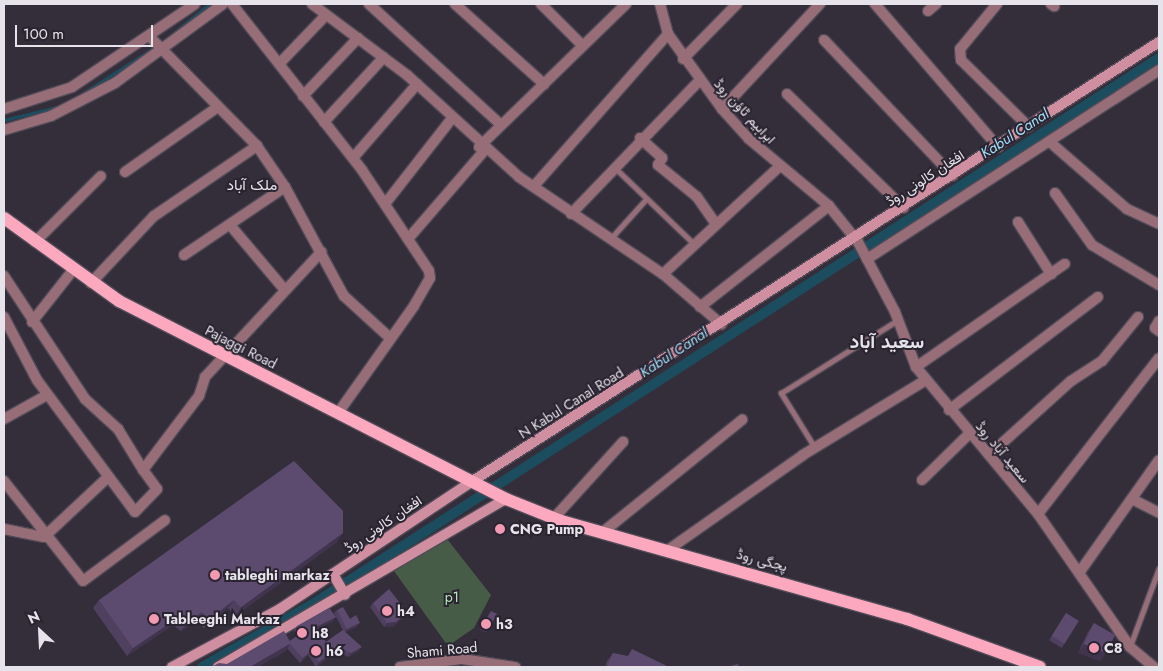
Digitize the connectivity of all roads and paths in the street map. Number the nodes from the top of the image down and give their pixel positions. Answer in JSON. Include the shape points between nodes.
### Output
{"nodes":[{"id":1,"x":195,"y":4,"type":"edge"},
{"id":2,"x":223,"y":4,"type":"edge"},
{"id":3,"x":232,"y":4,"type":"edge"},
{"id":4,"x":312,"y":4,"type":"edge"},
{"id":5,"x":369,"y":4,"type":"edge"},
{"id":6,"x":456,"y":4,"type":"edge"},
{"id":7,"x":541,"y":4,"type":"edge"},
{"id":8,"x":626,"y":4,"type":"edge"},
{"id":9,"x":660,"y":4,"type":"edge"},
{"id":10,"x":737,"y":4,"type":"edge"},
{"id":11,"x":820,"y":4,"type":"edge"},
{"id":12,"x":875,"y":4,"type":"edge"},
{"id":13,"x":997,"y":4,"type":"edge"},
{"id":14,"x":326,"y":15,"type":"junction"},
{"id":15,"x":668,"y":34,"type":"junction"},
{"id":16,"x":358,"y":38,"type":"junction"},
{"id":17,"x":824,"y":40,"type":"dead end"},
{"id":18,"x":1159,"y":42,"type":"edge"},
{"id":19,"x":155,"y":44,"type":"junction"},
{"id":20,"x":583,"y":46,"type":"junction"},
{"id":21,"x":384,"y":57,"type":"junction"},
{"id":22,"x":683,"y":59,"type":"junction"},
{"id":23,"x":279,"y":64,"type":"junction"},
{"id":24,"x":1159,"y":70,"type":"edge"},
{"id":25,"x":699,"y":81,"type":"junction"},
{"id":26,"x":417,"y":84,"type":"junction"},
{"id":27,"x":544,"y":84,"type":"junction"},
{"id":28,"x":787,"y":94,"type":"dead end"},
{"id":29,"x":303,"y":96,"type":"junction"},
{"id":30,"x":218,"y":107,"type":"junction"},
{"id":31,"x":4,"y":109,"type":"edge"},
{"id":32,"x":722,"y":110,"type":"junction"},
{"id":33,"x":453,"y":117,"type":"junction"},
{"id":34,"x":324,"y":122,"type":"junction"},
{"id":35,"x":501,"y":125,"type":"junction"},
{"id":36,"x":1029,"y":127,"type":"junction"},
{"id":37,"x":4,"y":130,"type":"edge"},
{"id":38,"x":640,"y":138,"type":"junction"},
{"id":39,"x":1051,"y":143,"type":"junction"},
{"id":40,"x":482,"y":144,"type":"junction"},
{"id":41,"x":257,"y":146,"type":"junction"},
{"id":42,"x":998,"y":147,"type":"junction"},
{"id":43,"x":353,"y":158,"type":"junction"},
{"id":44,"x":780,"y":166,"type":"junction"},
{"id":45,"x":614,"y":167,"type":"junction"},
{"id":46,"x":125,"y":172,"type":"dead end"},
{"id":47,"x":101,"y":176,"type":"dead end"},
{"id":48,"x":953,"y":176,"type":"junction"},
{"id":49,"x":534,"y":186,"type":"junction"},
{"id":50,"x":285,"y":187,"type":"junction"},
{"id":51,"x":1055,"y":194,"type":"dead end"},
{"id":52,"x":646,"y":199,"type":"junction"},
{"id":53,"x":385,"y":204,"type":"junction"},
{"id":54,"x":829,"y":206,"type":"junction"},
{"id":55,"x":904,"y":208,"type":"junction"},
{"id":56,"x":571,"y":214,"type":"junction"},
{"id":57,"x":4,"y":218,"type":"edge"},
{"id":58,"x":1018,"y":222,"type":"dead end"},
{"id":59,"x":716,"y":224,"type":"junction"},
{"id":60,"x":1159,"y":224,"type":"edge"},
{"id":61,"x":230,"y":225,"type":"junction"},
{"id":62,"x":611,"y":238,"type":"junction"},
{"id":63,"x":408,"y":239,"type":"junction"},
{"id":64,"x":857,"y":240,"type":"junction"},
{"id":65,"x":35,"y":242,"type":"junction"},
{"id":66,"x":694,"y":244,"type":"junction"},
{"id":67,"x":321,"y":252,"type":"junction"},
{"id":68,"x":184,"y":255,"type":"dead end"},
{"id":69,"x":867,"y":259,"type":"junction"},
{"id":70,"x":1065,"y":264,"type":"dead end"},
{"id":71,"x":73,"y":270,"type":"junction"},
{"id":72,"x":663,"y":274,"type":"junction"},
{"id":73,"x":1051,"y":274,"type":"junction"},
{"id":74,"x":4,"y":276,"type":"edge"},
{"id":75,"x":91,"y":283,"type":"junction"},
{"id":76,"x":1159,"y":285,"type":"edge"},
{"id":77,"x":286,"y":290,"type":"junction"},
{"id":78,"x":1098,"y":297,"type":"dead end"},
{"id":79,"x":700,"y":307,"type":"junction"},
{"id":80,"x":4,"y":317,"type":"edge"},
{"id":81,"x":1138,"y":317,"type":"dead end"},
{"id":82,"x":898,"y":320,"type":"junction"},
{"id":83,"x":1159,"y":321,"type":"edge"},
{"id":84,"x":32,"y":322,"type":"junction"},
{"id":85,"x":721,"y":324,"type":"junction"},
{"id":86,"x":1159,"y":331,"type":"edge"},
{"id":87,"x":390,"y":338,"type":"junction"},
{"id":88,"x":224,"y":355,"type":"junction"},
{"id":89,"x":1159,"y":358,"type":"edge"},
{"id":90,"x":916,"y":367,"type":"junction"},
{"id":91,"x":926,"y":380,"type":"junction"},
{"id":92,"x":47,"y":395,"type":"junction"},
{"id":93,"x":949,"y":410,"type":"junction"},
{"id":94,"x":338,"y":413,"type":"junction"},
{"id":95,"x":4,"y":419,"type":"edge"},
{"id":96,"x":742,"y":420,"type":"dead end"},
{"id":97,"x":970,"y":433,"type":"junction"},
{"id":98,"x":623,"y":442,"type":"dead end"},
{"id":99,"x":815,"y":448,"type":"junction"},
{"id":100,"x":989,"y":455,"type":"junction"},
{"id":101,"x":1159,"y":460,"type":"edge"},
{"id":102,"x":143,"y":470,"type":"junction"},
{"id":103,"x":107,"y":478,"type":"junction"},
{"id":104,"x":922,"y":480,"type":"dead end"},
{"id":105,"x":4,"y":481,"type":"edge"},
{"id":106,"x":474,"y":481,"type":"junction"},
{"id":107,"x":501,"y":496,"type":"junction"},
{"id":108,"x":1132,"y":499,"type":"junction"},
{"id":109,"x":1159,"y":513,"type":"edge"},
{"id":110,"x":1038,"y":514,"type":"junction"},
{"id":111,"x":554,"y":518,"type":"junction"},
{"id":112,"x":165,"y":520,"type":"dead end"},
{"id":113,"x":4,"y":529,"type":"edge"},
{"id":114,"x":603,"y":532,"type":"junction"},
{"id":115,"x":44,"y":537,"type":"junction"},
{"id":116,"x":668,"y":550,"type":"junction"},
{"id":117,"x":1159,"y":568,"type":"edge"},
{"id":118,"x":1079,"y":574,"type":"junction"},
{"id":119,"x":334,"y":576,"type":"junction"},
{"id":120,"x":343,"y":592,"type":"junction"},
{"id":121,"x":1130,"y":647,"type":"junction"},
{"id":122,"x":172,"y":667,"type":"edge"},
{"id":123,"x":218,"y":667,"type":"edge"},
{"id":124,"x":400,"y":667,"type":"edge"},
{"id":125,"x":515,"y":667,"type":"edge"},
{"id":126,"x":1040,"y":667,"type":"edge"},
{"id":127,"x":1154,"y":667,"type":"edge"}],
"edges":[{"from":1,"to":19,"type":"street"},
{"from":2,"to":19,"type":"street"},
{"from":3,"to":23,"type":"street"},
{"from":4,"to":14,"type":"street"},
{"from":5,"to":35,"type":"street"},
{"from":6,"to":27,"type":"street"},
{"from":7,"to":20,"type":"street"},
{"from":8,"to":20,"type":"street"},
{"from":9,"to":15,"type":"street","name":"ابراہیم ٹاؤن روڈ"},
{"from":10,"to":22,"type":"street"},
{"from":11,"to":32,"type":"street"},
{"from":12,"to":42,"type":"street"},
{"from":13,"to":36,"type":"street","via":[[960,49],[961,60]]},
{"from":14,"to":16,"type":"street"},
{"from":14,"to":23,"type":"street"},
{"from":15,"to":22,"type":"street","name":"ابراہیم ٹاؤن روڈ"},
{"from":15,"to":49,"type":"street"},
{"from":16,"to":21,"type":"street"},
{"from":16,"to":29,"type":"street"},
{"from":17,"to":48,"type":"street"},
{"from":18,"to":36,"type":"main road","name":"افغان کالونی روڈ"},
{"from":19,"to":30,"type":"street"},
{"from":19,"to":31,"type":"street","via":[[72,87]]},
{"from":19,"to":37,"type":"street","via":[[68,109]]},
{"from":20,"to":27,"type":"street"},
{"from":21,"to":26,"type":"street"},
{"from":21,"to":34,"type":"street"},
{"from":22,"to":25,"type":"street","name":"ابراہیم ٹاؤن روڈ"},
{"from":23,"to":29,"type":"street"},
{"from":24,"to":39,"type":"street"},
{"from":25,"to":32,"type":"street","name":"ابراہیم ٹاؤن روڈ"},
{"from":25,"to":38,"type":"street"},
{"from":26,"to":33,"type":"street"},
{"from":26,"to":43,"type":"street"},
{"from":27,"to":35,"type":"street"},
{"from":28,"to":55,"type":"street"},
{"from":29,"to":34,"type":"street"},
{"from":30,"to":41,"type":"street"},
{"from":30,"to":46,"type":"street"},
{"from":32,"to":44,"type":"street","name":"ابراہیم ٹاؤن روڈ"},
{"from":33,"to":40,"type":"street"},
{"from":33,"to":53,"type":"street"},
{"from":34,"to":43,"type":"street"},
{"from":35,"to":40,"type":"street"},
{"from":36,"to":42,"type":"main road","name":"افغان کالونی روڈ"},
{"from":38,"to":45,"type":"street"},
{"from":38,"to":59,"type":"street","via":[[662,158],[658,165],[697,197]]},
{"from":39,"to":60,"type":"street","via":[[1127,209]]},
{"from":39,"to":69,"type":"street"},
{"from":40,"to":49,"type":"street"},
{"from":40,"to":63,"type":"street","via":[[479,147],[484,151]]},
{"from":41,"to":50,"type":"street"},
{"from":41,"to":75,"type":"street","via":[[154,216]]},
{"from":42,"to":48,"type":"main road","name":"افغان کالونی روڈ"},
{"from":43,"to":53,"type":"street"},
{"from":44,"to":54,"type":"street","name":"ابراہیم ٹاؤن روڈ"},
{"from":44,"to":59,"type":"street"},
{"from":45,"to":52,"type":"lane"},
{"from":45,"to":56,"type":"street"},
{"from":47,"to":65,"type":"street"},
{"from":48,"to":55,"type":"main road","name":"افغان کالونی روڈ"},
{"from":49,"to":56,"type":"street"},
{"from":50,"to":61,"type":"street"},
{"from":50,"to":67,"type":"street"},
{"from":51,"to":76,"type":"street","via":[[1092,245]]},
{"from":52,"to":62,"type":"lane"},
{"from":52,"to":66,"type":"lane"},
{"from":53,"to":63,"type":"street"},
{"from":54,"to":64,"type":"street","name":"ابراہیم ٹاؤن روڈ"},
{"from":54,"to":79,"type":"street"},
{"from":55,"to":64,"type":"main road","name":"افغان کالونی روڈ"},
{"from":56,"to":62,"type":"street"},
{"from":57,"to":65,"type":"main road","name":"Pajaggi Road"},
{"from":58,"to":73,"type":"street"},
{"from":59,"to":66,"type":"street"},
{"from":61,"to":68,"type":"street"},
{"from":61,"to":77,"type":"street"},
{"from":62,"to":72,"type":"street"},
{"from":63,"to":87,"type":"street","via":[[430,278]]},
{"from":64,"to":69,"type":"street","name":"سعید آباد روڈ"},
{"from":64,"to":85,"type":"main road","name":"N Kabul Canal Road"},
{"from":65,"to":71,"type":"main road","name":"Pajaggi Road"},
{"from":66,"to":72,"type":"street"},
{"from":67,"to":77,"type":"street"},
{"from":67,"to":87,"type":"street","via":[[357,312]]},
{"from":69,"to":82,"type":"street","name":"سعید آباد روڈ"},
{"from":70,"to":73,"type":"street"},
{"from":71,"to":75,"type":"main road","name":"Pajaggi Road"},
{"from":71,"to":84,"type":"street"},
{"from":72,"to":79,"type":"street"},
{"from":73,"to":90,"type":"street"},
{"from":74,"to":84,"type":"street"},
{"from":75,"to":88,"type":"main road","name":"Pajaggi Road"},
{"from":77,"to":88,"type":"street"},
{"from":78,"to":93,"type":"street"},
{"from":79,"to":85,"type":"street"},
{"from":80,"to":92,"type":"street"},
{"from":81,"to":100,"type":"street","via":[[1102,361],[1071,381]]},
{"from":82,"to":90,"type":"street","name":"سعید آباد روڈ"},
{"from":82,"to":99,"type":"lane","via":[[781,393]]},
{"from":83,"to":86,"type":"street","via":[[1155,328]]},
{"from":84,"to":102,"type":"street","via":[[84,399],[118,429]]},
{"from":85,"to":106,"type":"main road","name":"N Kabul Canal Road"},
{"from":87,"to":94,"type":"street"},
{"from":88,"to":94,"type":"main road","name":"Pajaggi Road"},
{"from":88,"to":102,"type":"street","via":[[204,377],[200,396]]},
{"from":89,"to":110,"type":"street"},
{"from":90,"to":91,"type":"street","name":"سعید آباد روڈ"},
{"from":91,"to":93,"type":"street","name":"سعید آباد روڈ"},
{"from":91,"to":99,"type":"street"},
{"from":92,"to":95,"type":"street"},
{"from":92,"to":103,"type":"street"},
{"from":93,"to":97,"type":"street","name":"سعید آباد روڈ"},
{"from":94,"to":106,"type":"main road","name":"Pajaggi Road"},
{"from":96,"to":114,"type":"street"},
{"from":97,"to":100,"type":"street","name":"سعید آباد روڈ"},
{"from":97,"to":104,"type":"street"},
{"from":98,"to":111,"type":"street"},
{"from":99,"to":116,"type":"street"},
{"from":100,"to":110,"type":"street","name":"سعید آباد روڈ"},
{"from":101,"to":108,"type":"street"},
{"from":102,"to":103,"type":"street","via":[[157,489],[135,512]]},
{"from":103,"to":115,"type":"street"},
{"from":105,"to":115,"type":"street"},
{"from":106,"to":107,"type":"main road","name":"پجگی روڈ"},
{"from":106,"to":119,"type":"main road","name":"افغان کالونی روڈ"},
{"from":107,"to":111,"type":"main road","name":"پجگی روڈ"},
{"from":107,"to":120,"type":"main road"},
{"from":108,"to":109,"type":"street"},
{"from":108,"to":118,"type":"street"},
{"from":110,"to":118,"type":"street","name":"سعید آباد روڈ"},
{"from":111,"to":114,"type":"main road","name":"پجگی روڈ"},
{"from":112,"to":115,"type":"street","via":[[83,581]]},
{"from":113,"to":115,"type":"street"},
{"from":114,"to":116,"type":"main road","name":"پجگی روڈ"},
{"from":116,"to":126,"type":"main road","name":"پجگی روڈ","via":[[831,595]]},
{"from":117,"to":121,"type":"lane"},
{"from":118,"to":121,"type":"street","name":"سعید آباد روڈ"},
{"from":119,"to":120,"type":"main road"},
{"from":119,"to":122,"type":"main road","name":"افغان کالونی روڈ"},
{"from":120,"to":123,"type":"main road"},
{"from":121,"to":127,"type":"street","name":"سعید آباد روڈ"},
{"from":124,"to":125,"type":"street","name":"Shami Road","via":[[462,659]]}]}
